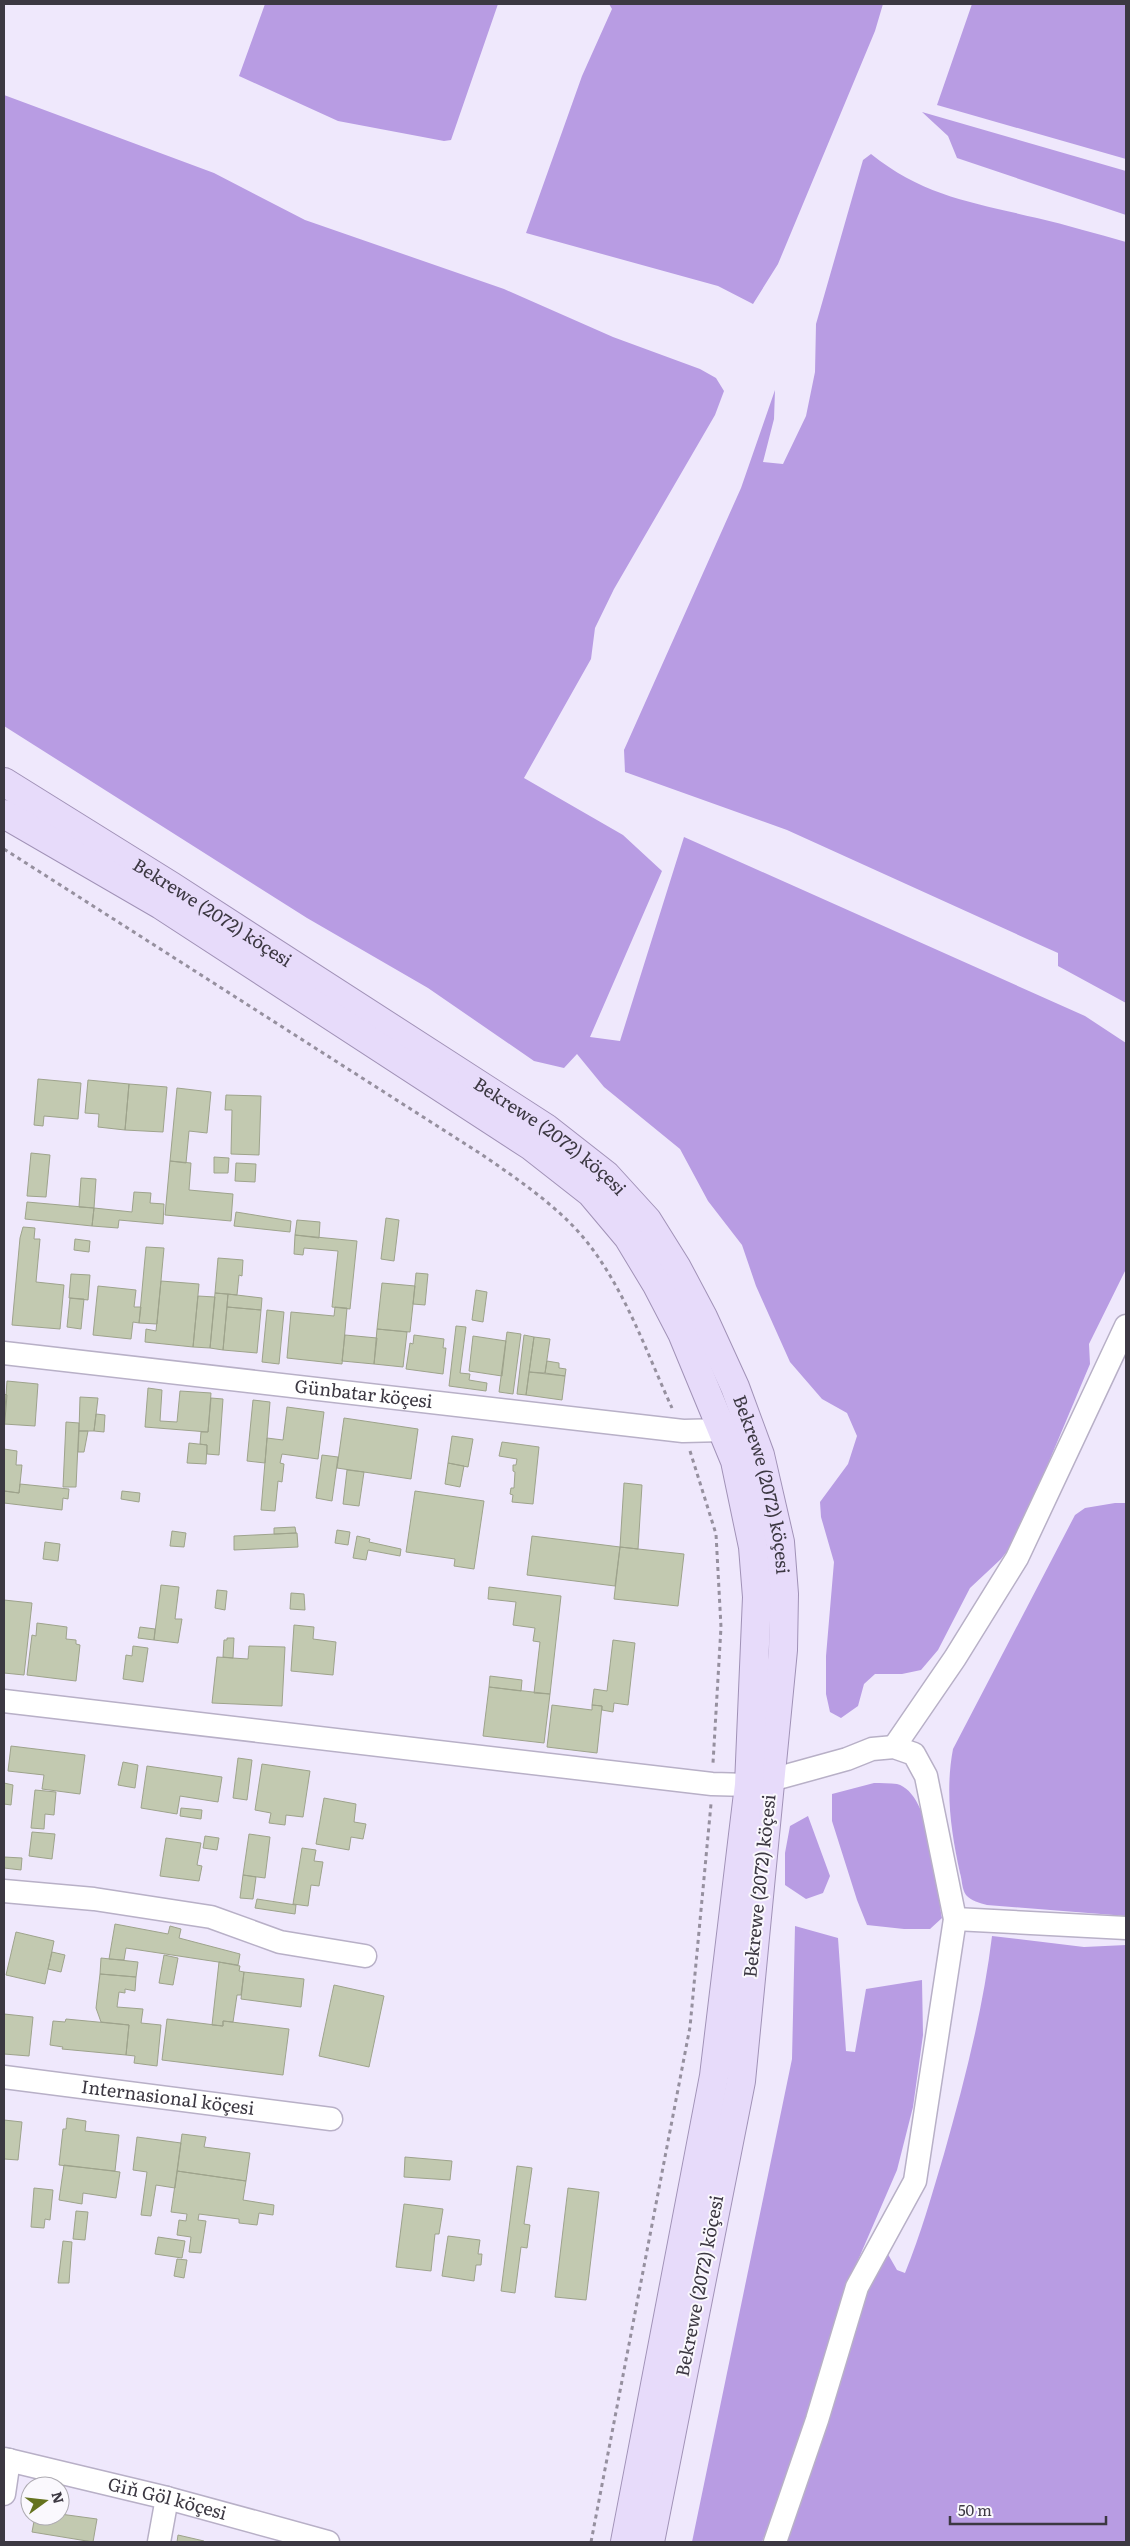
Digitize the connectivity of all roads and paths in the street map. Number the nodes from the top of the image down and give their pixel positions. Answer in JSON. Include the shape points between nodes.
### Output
{"nodes":[{"id":1,"x":4,"y":782,"type":"edge"},
{"id":2,"x":4,"y":814,"type":"edge"},
{"id":3,"x":4,"y":849,"type":"edge"},
{"id":4,"x":1126,"y":1326,"type":"edge"},
{"id":5,"x":4,"y":1353,"type":"edge"},
{"id":6,"x":724,"y":1430,"type":"junction"},
{"id":7,"x":683,"y":1431,"type":"junction"},
{"id":8,"x":4,"y":1701,"type":"edge"},
{"id":9,"x":894,"y":1747,"type":"junction"},
{"id":10,"x":760,"y":1782,"type":"junction"},
{"id":11,"x":712,"y":1784,"type":"junction"},
{"id":12,"x":4,"y":1892,"type":"edge"},
{"id":13,"x":955,"y":1919,"type":"junction"},
{"id":14,"x":1126,"y":1928,"type":"edge"},
{"id":15,"x":365,"y":1956,"type":"dead end"},
{"id":16,"x":4,"y":2077,"type":"edge"},
{"id":17,"x":331,"y":2119,"type":"dead end"},
{"id":18,"x":6,"y":2459,"type":"edge"},
{"id":19,"x":4,"y":2494,"type":"edge"},
{"id":20,"x":167,"y":2498,"type":"junction"},
{"id":21,"x":302,"y":2539,"type":"edge"},
{"id":22,"x":159,"y":2542,"type":"edge"},
{"id":23,"x":328,"y":2542,"type":"edge"},
{"id":24,"x":591,"y":2542,"type":"edge"},
{"id":25,"x":625,"y":2542,"type":"edge"},
{"id":26,"x":650,"y":2542,"type":"edge"},
{"id":27,"x":775,"y":2542,"type":"edge"}],
"edges":[{"from":1,"to":10,"type":"main road","name":"Bekrewe (2072) köçesi","via":[[546,1128],[606,1175],[647,1220],[677,1268],[735,1388],[760,1455],[780,1542],[784,1650]]},
{"from":2,"to":6,"type":"main road","name":"Bekrewe (2072) köçesi","via":[[161,905],[531,1146],[591,1194],[628,1237],[657,1285],[682,1333]]},
{"from":3,"to":7,"type":"path","via":[[481,1154],[530,1189],[574,1228],[615,1282]]},
{"from":4,"to":9,"type":"street","via":[[1017,1558],[955,1658]]},
{"from":5,"to":7,"type":"street","name":"Günbatar köçesi"},
{"from":6,"to":7,"type":"street","name":"Günbatar köçesi"},
{"from":6,"to":10,"type":"main road","name":"Bekrewe (2072) köçesi","via":[[735,1461],[753,1547],[757,1597]]},
{"from":7,"to":11,"type":"path","via":[[716,1534],[721,1627]]},
{"from":8,"to":11,"type":"street"},
{"from":9,"to":10,"type":"street","via":[[872,1749],[847,1759]]},
{"from":9,"to":13,"type":"street","via":[[914,1754],[926,1776]]},
{"from":10,"to":11,"type":"street"},
{"from":10,"to":25,"type":"main road","name":"Bekrewe (2072) köçesi","via":[[714,2076]]},
{"from":10,"to":26,"type":"main road","name":"Bekrewe (2072) köçesi","via":[[741,2081]]},
{"from":11,"to":24,"type":"path","via":[[690,2027]]},
{"from":12,"to":15,"type":"street","via":[[94,1899],[211,1917],[280,1942]]},
{"from":13,"to":14,"type":"street"},
{"from":13,"to":27,"type":"street","via":[[915,2181],[857,2287],[817,2420]]},
{"from":16,"to":17,"type":"street","name":"Internasional köçesi"},
{"from":18,"to":19,"type":"street"},
{"from":18,"to":20,"type":"street","name":"Giň Göl köçesi"},
{"from":20,"to":21,"type":"street","name":"Giň Göl köçesi"},
{"from":20,"to":22,"type":"street"},
{"from":21,"to":23,"type":"street","name":"Giň Göl köçesi"}]}
